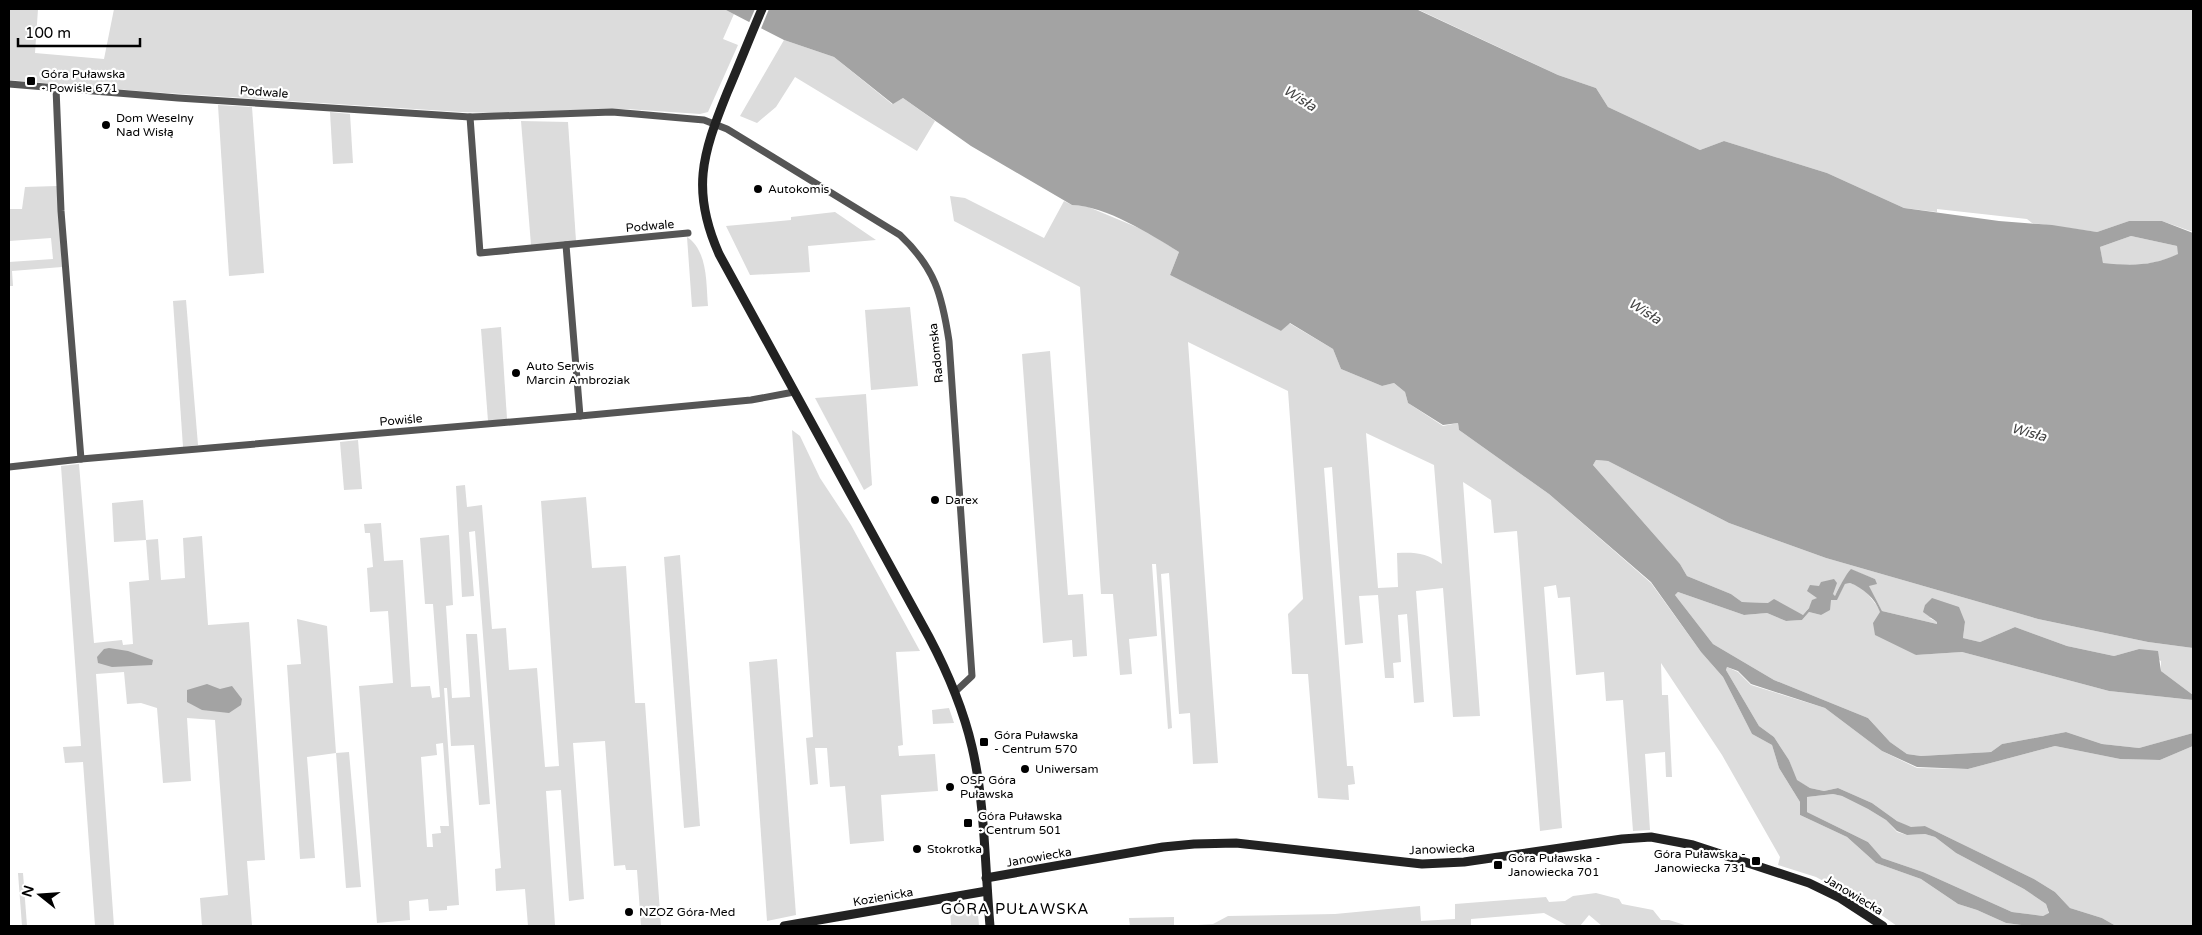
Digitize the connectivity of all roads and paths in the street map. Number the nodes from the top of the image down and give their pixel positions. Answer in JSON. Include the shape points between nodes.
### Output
{"nodes":[{"id":1,"x":762,"y":9,"type":"edge"},
{"id":2,"x":9,"y":84,"type":"edge"},
{"id":3,"x":56,"y":88,"type":"junction"},
{"id":4,"x":470,"y":117,"type":"junction"},
{"id":5,"x":715,"y":124,"type":"junction"},
{"id":6,"x":688,"y":233,"type":"dead end"},
{"id":7,"x":566,"y":245,"type":"junction"},
{"id":8,"x":794,"y":392,"type":"junction"},
{"id":9,"x":580,"y":416,"type":"junction"},
{"id":10,"x":81,"y":459,"type":"junction"},
{"id":11,"x":9,"y":467,"type":"edge"},
{"id":12,"x":956,"y":691,"type":"junction"},
{"id":13,"x":986,"y":878,"type":"junction"},
{"id":14,"x":987,"y":892,"type":"junction"},
{"id":15,"x":784,"y":926,"type":"edge"},
{"id":16,"x":990,"y":926,"type":"edge"},
{"id":17,"x":1883,"y":926,"type":"edge"}],
"edges":[{"from":1,"to":5,"type":"main road"},
{"from":2,"to":3,"type":"street","name":"Podwale"},
{"from":3,"to":4,"type":"street","name":"Podwale"},
{"from":3,"to":10,"type":"street","via":[[61,221]]},
{"from":4,"to":5,"type":"street","name":"Podwale","via":[[612,112],[704,120]]},
{"from":4,"to":7,"type":"street","name":"Podwale","via":[[480,253]]},
{"from":5,"to":8,"type":"main road","via":[[703,170],[706,222],[718,254]]},
{"from":5,"to":12,"type":"street","name":"Radomska","via":[[900,235],[918,252],[935,281],[944,308],[949,341],[972,676]]},
{"from":6,"to":7,"type":"street","name":"Podwale"},
{"from":7,"to":9,"type":"street"},
{"from":8,"to":9,"type":"street","name":"Powiśle","via":[[751,400]]},
{"from":8,"to":12,"type":"main road"},
{"from":9,"to":10,"type":"street","name":"Powiśle"},
{"from":10,"to":11,"type":"street","name":"Powiśle"},
{"from":12,"to":13,"type":"main road","via":[[973,749]]},
{"from":13,"to":14,"type":"main road"},
{"from":13,"to":17,"type":"main road","name":"Janowiecka","via":[[1163,847],[1202,844],[1252,845],[1422,864],[1464,862],[1650,837],[1693,845],[1809,884],[1845,901]]},
{"from":14,"to":15,"type":"main road","name":"Kozienicka"},
{"from":14,"to":16,"type":"main road"}]}
